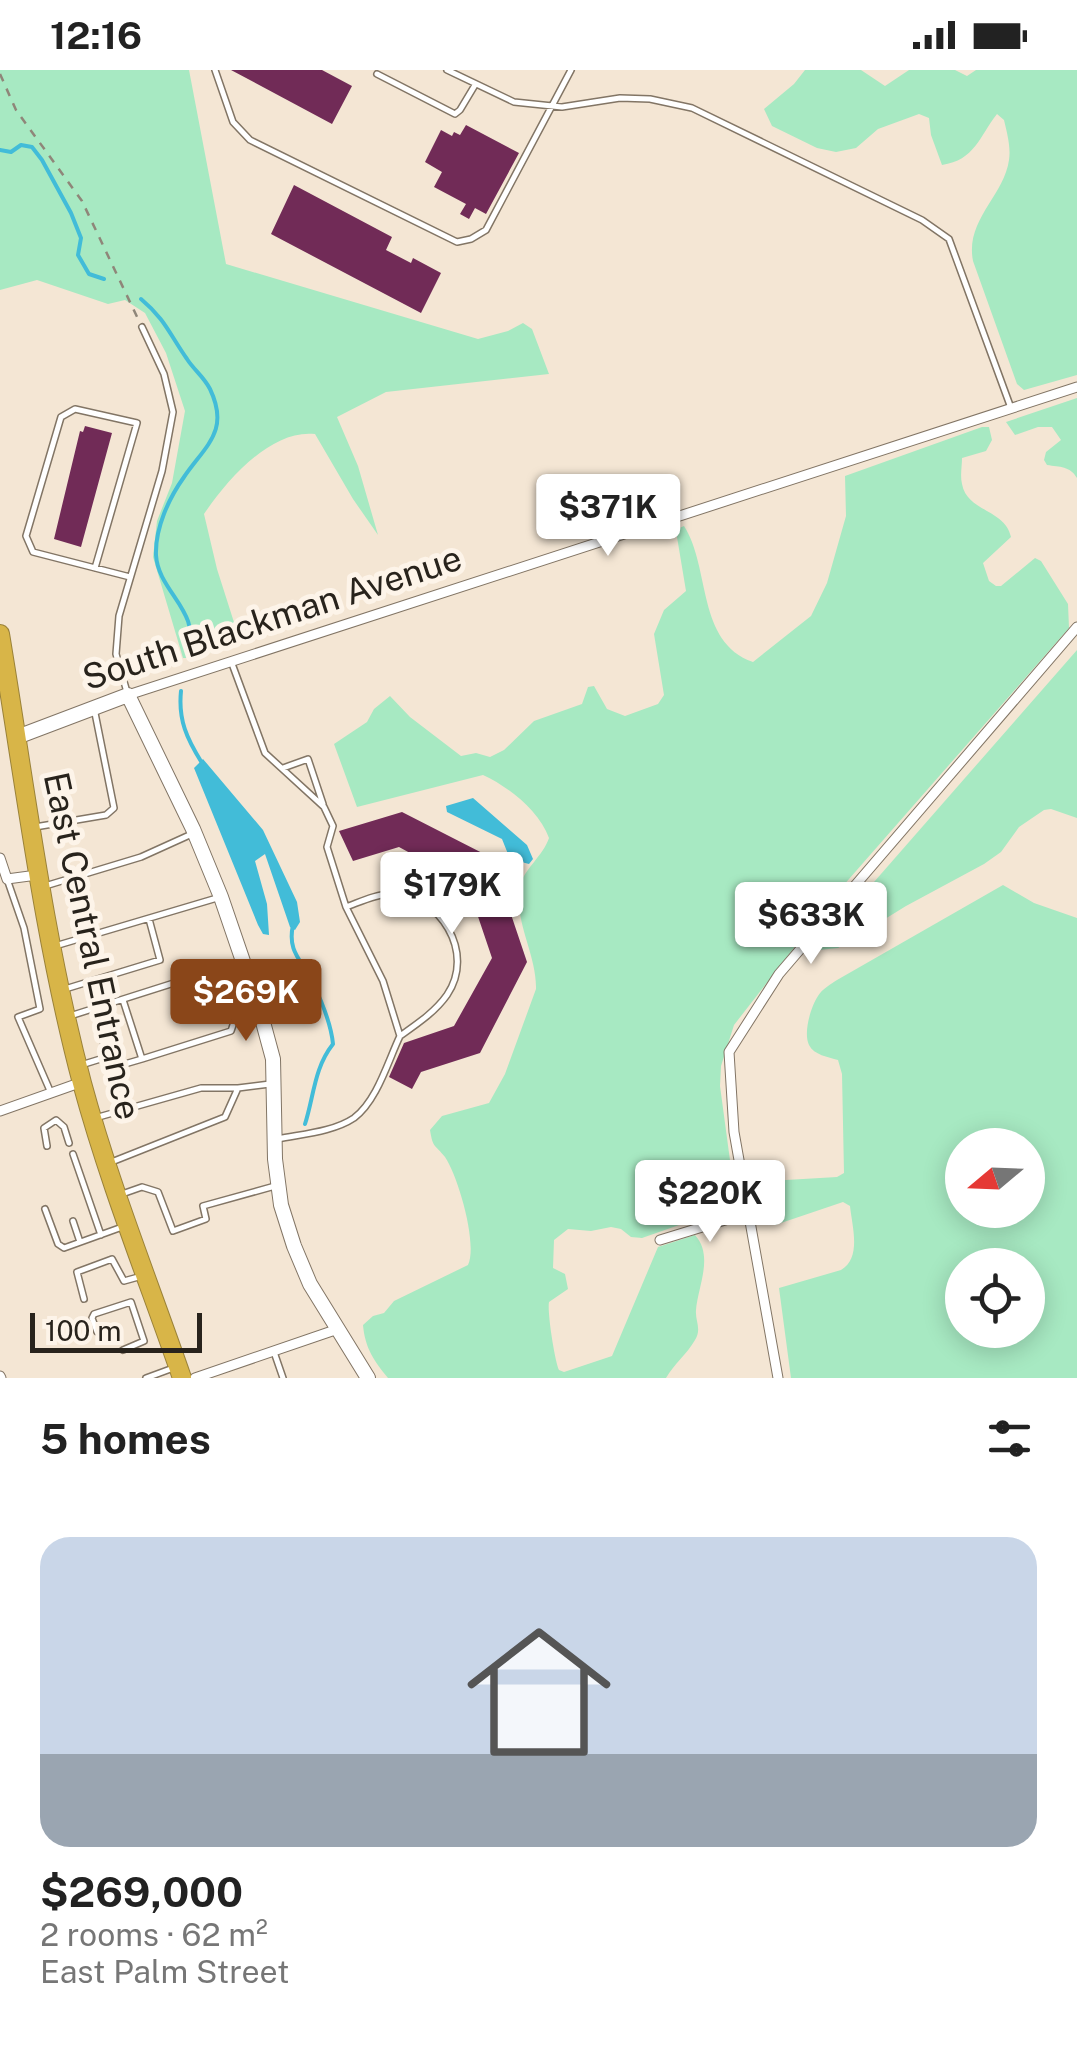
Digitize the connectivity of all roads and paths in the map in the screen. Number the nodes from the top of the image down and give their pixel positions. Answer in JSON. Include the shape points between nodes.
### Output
{"nodes":[{"id":1,"x":215,"y":70,"type":"edge"},
{"id":2,"x":447,"y":70,"type":"edge"},
{"id":3,"x":571,"y":70,"type":"edge"},
{"id":4,"x":375,"y":71,"type":"edge"},
{"id":5,"x":0,"y":74,"type":"edge"},
{"id":6,"x":475,"y":85,"type":"junction"},
{"id":7,"x":551,"y":107,"type":"junction"},
{"id":8,"x":142,"y":326,"type":"joint"},
{"id":9,"x":1077,"y":387,"type":"edge"},
{"id":10,"x":1010,"y":408,"type":"junction"},
{"id":11,"x":95,"y":568,"type":"junction"},
{"id":12,"x":130,"y":577,"type":"junction"},
{"id":13,"x":1077,"y":627,"type":"edge"},
{"id":14,"x":0,"y":634,"type":"edge"},
{"id":15,"x":232,"y":662,"type":"junction"},
{"id":16,"x":128,"y":695,"type":"junction"},
{"id":17,"x":94,"y":708,"type":"junction"},
{"id":18,"x":12,"y":738,"type":"junction"},
{"id":19,"x":283,"y":768,"type":"junction"},
{"id":20,"x":324,"y":807,"type":"junction"},
{"id":21,"x":32,"y":827,"type":"junction"},
{"id":22,"x":195,"y":832,"type":"junction"},
{"id":23,"x":0,"y":858,"type":"edge"},
{"id":24,"x":7,"y":879,"type":"junction"},
{"id":25,"x":41,"y":880,"type":"junction"},
{"id":26,"x":221,"y":897,"type":"junction"},
{"id":27,"x":346,"y":908,"type":"junction"},
{"id":28,"x":148,"y":919,"type":"junction"},
{"id":29,"x":52,"y":947,"type":"junction"},
{"id":30,"x":243,"y":961,"type":"junction"},
{"id":31,"x":218,"y":968,"type":"junction"},
{"id":32,"x":60,"y":990,"type":"junction"},
{"id":33,"x":123,"y":1000,"type":"junction"},
{"id":34,"x":95,"y":1009,"type":"junction"},
{"id":35,"x":67,"y":1017,"type":"junction"},
{"id":36,"x":400,"y":1036,"type":"junction"},
{"id":37,"x":107,"y":1056,"type":"junction"},
{"id":38,"x":142,"y":1059,"type":"junction"},
{"id":39,"x":80,"y":1074,"type":"junction"},
{"id":40,"x":274,"y":1084,"type":"junction"},
{"id":41,"x":238,"y":1088,"type":"junction"},
{"id":42,"x":52,"y":1092,"type":"junction"},
{"id":43,"x":0,"y":1111,"type":"edge"},
{"id":44,"x":92,"y":1119,"type":"junction"},
{"id":45,"x":275,"y":1140,"type":"junction"},
{"id":46,"x":69,"y":1143,"type":"dead end"},
{"id":47,"x":48,"y":1146,"type":"dead end"},
{"id":48,"x":73,"y":1154,"type":"dead end"},
{"id":49,"x":106,"y":1164,"type":"junction"},
{"id":50,"x":278,"y":1185,"type":"junction"},
{"id":51,"x":118,"y":1196,"type":"junction"},
{"id":52,"x":46,"y":1209,"type":"dead end"},
{"id":53,"x":748,"y":1213,"type":"junction"},
{"id":54,"x":73,"y":1221,"type":"dead end"},
{"id":55,"x":128,"y":1225,"type":"junction"},
{"id":56,"x":101,"y":1235,"type":"junction"},
{"id":57,"x":660,"y":1240,"type":"dead end"},
{"id":58,"x":80,"y":1242,"type":"junction"},
{"id":59,"x":145,"y":1275,"type":"junction"},
{"id":60,"x":84,"y":1299,"type":"dead end"},
{"id":61,"x":158,"y":1312,"type":"junction"},
{"id":62,"x":137,"y":1320,"type":"junction"},
{"id":63,"x":338,"y":1329,"type":"junction"},
{"id":64,"x":97,"y":1332,"type":"dead end"},
{"id":65,"x":123,"y":1350,"type":"dead end"},
{"id":66,"x":274,"y":1351,"type":"junction"},
{"id":67,"x":180,"y":1372,"type":"edge"},
{"id":68,"x":148,"y":1378,"type":"edge"},
{"id":69,"x":195,"y":1378,"type":"edge"},
{"id":70,"x":283,"y":1378,"type":"edge"},
{"id":71,"x":368,"y":1378,"type":"edge"},
{"id":72,"x":778,"y":1378,"type":"edge"}],
"edges":[{"from":1,"to":7,"type":"lane","via":[[232,122],[250,140],[457,242],[486,230]]},
{"from":2,"to":6,"type":"lane"},
{"from":3,"to":7,"type":"lane"},
{"from":4,"to":6,"type":"lane","via":[[454,114]]},
{"from":5,"to":8,"type":"path","via":[[16,110],[82,201]]},
{"from":6,"to":7,"type":"lane","via":[[514,102]]},
{"from":7,"to":10,"type":"lane","via":[[620,98],[692,108],[922,220],[953,249]]},
{"from":8,"to":12,"type":"lane","via":[[173,412]]},
{"from":9,"to":10,"type":"street","name":"South Blackman Avenue"},
{"from":10,"to":15,"type":"street","name":"South Blackman Avenue"},
{"from":11,"to":11,"type":"lane","via":[[33,552],[26,536],[61,417],[76,409],[137,423]]},
{"from":11,"to":12,"type":"lane"},
{"from":12,"to":16,"type":"lane","via":[[116,654]]},
{"from":13,"to":53,"type":"street","via":[[780,974],[729,1052]]},
{"from":14,"to":18,"type":"highway","name":"East Central Entrance"},
{"from":15,"to":16,"type":"street","name":"South Blackman Avenue"},
{"from":15,"to":19,"type":"lane","via":[[265,753]]},
{"from":16,"to":17,"type":"street","name":"South Blackman Avenue"},
{"from":16,"to":22,"type":"street"},
{"from":17,"to":18,"type":"street","name":"South Blackman Avenue"},
{"from":17,"to":21,"type":"lane","via":[[114,808],[106,815]]},
{"from":18,"to":21,"type":"highway","name":"East Central Entrance"},
{"from":19,"to":20,"type":"lane"},
{"from":19,"to":20,"type":"lane","via":[[308,759]]},
{"from":20,"to":27,"type":"lane","via":[[333,826],[327,847]]},
{"from":21,"to":25,"type":"highway","name":"East Central Entrance"},
{"from":22,"to":25,"type":"lane","via":[[142,857]]},
{"from":22,"to":26,"type":"street"},
{"from":23,"to":24,"type":"street"},
{"from":24,"to":25,"type":"street"},
{"from":24,"to":42,"type":"lane","via":[[40,1009],[18,1017]]},
{"from":25,"to":29,"type":"highway","name":"East Central Entrance"},
{"from":26,"to":28,"type":"lane"},
{"from":26,"to":30,"type":"street"},
{"from":27,"to":36,"type":"lane","via":[[383,982]]},
{"from":27,"to":36,"type":"lane","via":[[389,894],[411,897],[437,912],[454,936],[459,964],[450,992]]},
{"from":28,"to":29,"type":"lane"},
{"from":28,"to":32,"type":"lane","via":[[160,960]]},
{"from":29,"to":32,"type":"highway","name":"East Central Entrance"},
{"from":30,"to":31,"type":"lane"},
{"from":30,"to":40,"type":"street"},
{"from":31,"to":33,"type":"lane"},
{"from":31,"to":38,"type":"lane","via":[[231,1031]]},
{"from":32,"to":35,"type":"highway","name":"East Central Entrance"},
{"from":33,"to":34,"type":"lane"},
{"from":33,"to":38,"type":"lane"},
{"from":34,"to":35,"type":"lane"},
{"from":34,"to":37,"type":"lane"},
{"from":35,"to":39,"type":"highway","name":"East Central Entrance"},
{"from":36,"to":45,"type":"lane","via":[[370,1100],[354,1118]]},
{"from":37,"to":38,"type":"lane","via":[[111,1068]]},
{"from":37,"to":39,"type":"lane"},
{"from":39,"to":42,"type":"street"},
{"from":39,"to":44,"type":"highway","name":"East Central Entrance"},
{"from":40,"to":41,"type":"lane"},
{"from":40,"to":45,"type":"street"},
{"from":41,"to":44,"type":"lane","via":[[201,1088]]},
{"from":41,"to":49,"type":"lane","via":[[225,1117]]},
{"from":42,"to":43,"type":"street"},
{"from":44,"to":49,"type":"highway","name":"East Central Entrance"},
{"from":45,"to":50,"type":"street"},
{"from":46,"to":47,"type":"lane","via":[[56,1120],[44,1128]]},
{"from":48,"to":56,"type":"lane"},
{"from":49,"to":51,"type":"highway","name":"East Central Entrance"},
{"from":50,"to":51,"type":"lane","via":[[203,1206],[206,1219],[173,1231],[158,1192],[142,1187]]},
{"from":50,"to":63,"type":"street","via":[[299,1259]]},
{"from":51,"to":55,"type":"highway","name":"East Central Entrance"},
{"from":52,"to":58,"type":"lane","via":[[60,1246]]},
{"from":53,"to":57,"type":"street"},
{"from":53,"to":72,"type":"street"},
{"from":54,"to":58,"type":"lane"},
{"from":55,"to":56,"type":"lane"},
{"from":55,"to":59,"type":"highway","name":"East Central Entrance"},
{"from":56,"to":58,"type":"lane"},
{"from":59,"to":60,"type":"lane","via":[[124,1281],[112,1259],[77,1272]]},
{"from":59,"to":61,"type":"highway","name":"East Central Entrance"},
{"from":61,"to":62,"type":"lane"},
{"from":61,"to":67,"type":"highway","name":"East Central Entrance"},
{"from":62,"to":64,"type":"lane","via":[[126,1302],[94,1314]]},
{"from":62,"to":65,"type":"lane","via":[[143,1342]]},
{"from":63,"to":66,"type":"street"},
{"from":63,"to":71,"type":"street"},
{"from":66,"to":69,"type":"street"},
{"from":66,"to":70,"type":"lane"},
{"from":67,"to":68,"type":"lane"}]}
